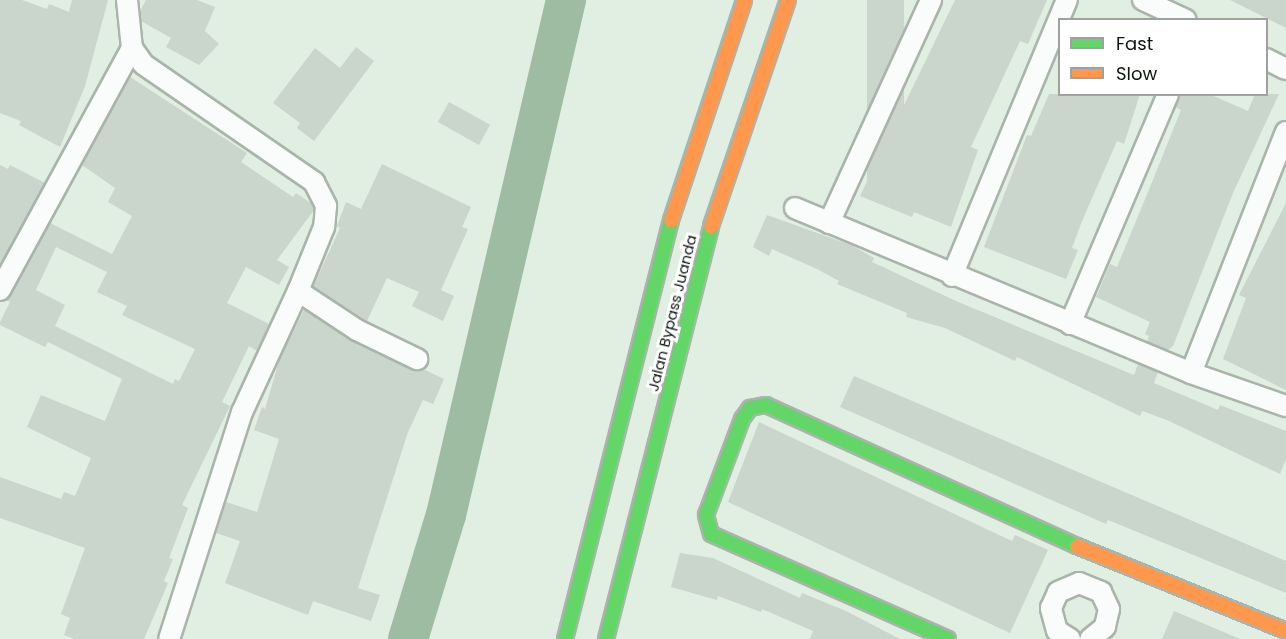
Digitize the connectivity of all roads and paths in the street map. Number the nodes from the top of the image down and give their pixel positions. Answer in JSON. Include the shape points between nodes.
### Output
{"nodes":[{"id":1,"x":127,"y":0,"type":"edge"},
{"id":2,"x":744,"y":0,"type":"edge"},
{"id":3,"x":788,"y":0,"type":"edge"},
{"id":4,"x":931,"y":0,"type":"edge"},
{"id":5,"x":1067,"y":0,"type":"edge"},
{"id":6,"x":1143,"y":0,"type":"edge"},
{"id":7,"x":1060,"y":18,"type":"edge"},
{"id":8,"x":1182,"y":18,"type":"edge"},
{"id":9,"x":1058,"y":22,"type":"edge"},
{"id":10,"x":132,"y":48,"type":"junction"},
{"id":11,"x":1268,"y":60,"type":"edge"},
{"id":12,"x":1286,"y":69,"type":"edge"},
{"id":13,"x":1167,"y":96,"type":"edge"},
{"id":14,"x":1286,"y":132,"type":"edge"},
{"id":15,"x":795,"y":208,"type":"dead end"},
{"id":16,"x":829,"y":224,"type":"junction"},
{"id":17,"x":952,"y":276,"type":"junction"},
{"id":18,"x":0,"y":290,"type":"edge"},
{"id":19,"x":298,"y":291,"type":"junction"},
{"id":20,"x":1070,"y":324,"type":"junction"},
{"id":21,"x":417,"y":359,"type":"dead end"},
{"id":22,"x":1191,"y":373,"type":"junction"},
{"id":23,"x":1286,"y":406,"type":"edge"},
{"id":24,"x":1103,"y":558,"type":"junction"},
{"id":25,"x":1091,"y":585,"type":"junction"},
{"id":26,"x":1286,"y":631,"type":"edge"},
{"id":27,"x":169,"y":639,"type":"edge"},
{"id":28,"x":565,"y":639,"type":"edge"},
{"id":29,"x":606,"y":639,"type":"edge"},
{"id":30,"x":948,"y":639,"type":"edge"},
{"id":31,"x":1070,"y":639,"type":"edge"},
{"id":32,"x":1090,"y":639,"type":"edge"}],
"edges":[{"from":1,"to":10,"type":"street"},
{"from":2,"to":28,"type":"main road","name":"Jalan Bypass Juanda","via":[[678,192]]},
{"from":3,"to":29,"type":"main road","name":"Jalan Bypass Juanda","via":[[716,208]]},
{"from":4,"to":16,"type":"street"},
{"from":5,"to":7,"type":"street"},
{"from":6,"to":8,"type":"street"},
{"from":9,"to":17,"type":"street"},
{"from":10,"to":18,"type":"street"},
{"from":10,"to":19,"type":"street","via":[[155,73],[314,182],[326,206],[326,215]]},
{"from":11,"to":12,"type":"street"},
{"from":13,"to":20,"type":"street"},
{"from":14,"to":22,"type":"street"},
{"from":15,"to":16,"type":"street"},
{"from":16,"to":17,"type":"street"},
{"from":17,"to":20,"type":"street"},
{"from":19,"to":21,"type":"street","via":[[357,330]]},
{"from":19,"to":27,"type":"street","via":[[242,412]]},
{"from":20,"to":22,"type":"street"},
{"from":22,"to":23,"type":"street"},
{"from":24,"to":25,"type":"street"},
{"from":24,"to":26,"type":"main road"},
{"from":24,"to":30,"type":"main road","via":[[766,405],[750,408],[742,419],[706,515],[711,534]]},
{"from":25,"to":31,"type":"street","via":[[1068,585],[1052,603],[1052,621],[1057,631]]},
{"from":25,"to":32,"type":"street","via":[[1105,597],[1109,609],[1105,627]]}]}
